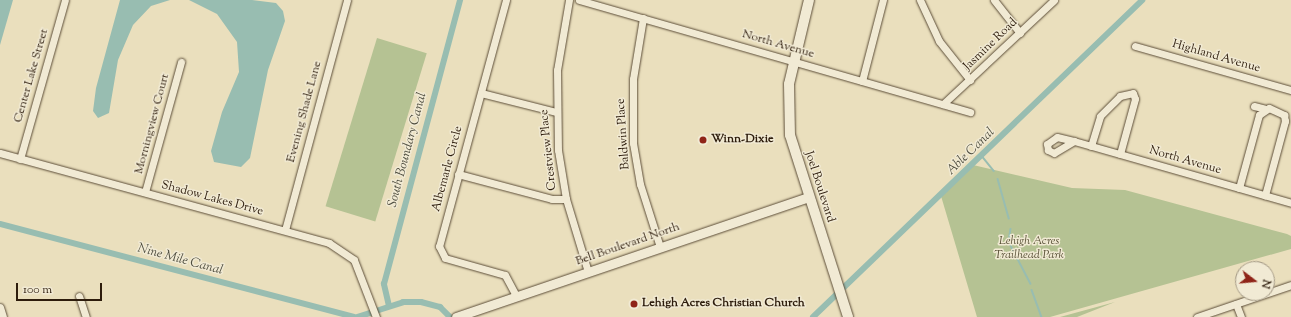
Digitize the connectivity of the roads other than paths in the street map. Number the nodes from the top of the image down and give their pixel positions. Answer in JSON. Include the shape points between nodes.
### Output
{"nodes":[{"id":1,"x":65,"y":0,"type":"edge"},
{"id":2,"x":347,"y":0,"type":"edge"},
{"id":3,"x":506,"y":0,"type":"edge"},
{"id":4,"x":569,"y":0,"type":"edge"},
{"id":5,"x":579,"y":0,"type":"edge"},
{"id":6,"x":809,"y":0,"type":"edge"},
{"id":7,"x":883,"y":0,"type":"edge"},
{"id":8,"x":920,"y":0,"type":"edge"},
{"id":9,"x":994,"y":0,"type":"edge"},
{"id":10,"x":1054,"y":0,"type":"edge"},
{"id":11,"x":643,"y":18,"type":"junction"},
{"id":12,"x":1020,"y":33,"type":"junction"},
{"id":13,"x":1135,"y":46,"type":"dead end"},
{"id":14,"x":792,"y":61,"type":"junction"},
{"id":15,"x":181,"y":62,"type":"dead end"},
{"id":16,"x":970,"y":80,"type":"junction"},
{"id":17,"x":862,"y":81,"type":"junction"},
{"id":18,"x":1291,"y":90,"type":"edge"},
{"id":19,"x":481,"y":93,"type":"junction"},
{"id":20,"x":943,"y":104,"type":"junction"},
{"id":21,"x":1254,"y":106,"type":"dead end"},
{"id":22,"x":1266,"y":109,"type":"junction"},
{"id":23,"x":556,"y":112,"type":"junction"},
{"id":24,"x":970,"y":112,"type":"dead end"},
{"id":25,"x":1074,"y":141,"type":"dead end"},
{"id":26,"x":1091,"y":146,"type":"junction"},
{"id":27,"x":0,"y":153,"type":"edge"},
{"id":28,"x":1120,"y":154,"type":"junction"},
{"id":29,"x":20,"y":158,"type":"junction"},
{"id":30,"x":458,"y":174,"type":"junction"},
{"id":31,"x":1240,"y":188,"type":"junction"},
{"id":32,"x":145,"y":192,"type":"junction"},
{"id":33,"x":1265,"y":196,"type":"junction"},
{"id":34,"x":808,"y":197,"type":"junction"},
{"id":35,"x":566,"y":199,"type":"junction"},
{"id":36,"x":1291,"y":203,"type":"edge"},
{"id":37,"x":285,"y":230,"type":"junction"},
{"id":38,"x":660,"y":247,"type":"junction"},
{"id":39,"x":588,"y":272,"type":"junction"},
{"id":40,"x":1291,"y":285,"type":"edge"},
{"id":41,"x":79,"y":296,"type":"dead end"},
{"id":42,"x":516,"y":296,"type":"junction"},
{"id":43,"x":1236,"y":304,"type":"junction"},
{"id":44,"x":0,"y":308,"type":"edge"},
{"id":45,"x":847,"y":312,"type":"edge"},
{"id":46,"x":3,"y":317,"type":"edge"},
{"id":47,"x":86,"y":317,"type":"edge"},
{"id":48,"x":376,"y":317,"type":"edge"},
{"id":49,"x":457,"y":317,"type":"edge"},
{"id":50,"x":1197,"y":317,"type":"edge"},
{"id":51,"x":1241,"y":317,"type":"edge"}],
"edges":[{"from":1,"to":29,"type":"street","name":"Center Lake Street"},
{"from":2,"to":37,"type":"street","name":"Evening Shade Lane"},
{"from":3,"to":19,"type":"street","name":"Albemarle Circle"},
{"from":4,"to":23,"type":"street","name":"Crestview Place","via":[[557,70]]},
{"from":5,"to":11,"type":"street","name":"North Avenue"},
{"from":6,"to":14,"type":"main road","name":"Joel Boulevard"},
{"from":7,"to":17,"type":"street"},
{"from":8,"to":16,"type":"street","via":[[939,41]]},
{"from":9,"to":12,"type":"street"},
{"from":10,"to":12,"type":"street","name":"Jasmine Road"},
{"from":11,"to":14,"type":"street","name":"North Avenue"},
{"from":11,"to":38,"type":"street","name":"Baldwin Place","via":[[633,79],[633,135],[640,184]]},
{"from":12,"to":16,"type":"street","name":"Jasmine Road"},
{"from":13,"to":18,"type":"street","name":"Highland Avenue"},
{"from":14,"to":17,"type":"street","name":"North Avenue"},
{"from":14,"to":34,"type":"main road","name":"Joel Boulevard","via":[[788,117],[794,153]]},
{"from":15,"to":32,"type":"street","name":"Morningview Court"},
{"from":16,"to":20,"type":"street","name":"Jasmine Road"},
{"from":17,"to":20,"type":"street","name":"North Avenue"},
{"from":19,"to":23,"type":"street"},
{"from":19,"to":30,"type":"street","name":"Albemarle Circle"},
{"from":20,"to":24,"type":"street","name":"North Avenue"},
{"from":21,"to":22,"type":"street"},
{"from":22,"to":31,"type":"street","via":[[1259,115]]},
{"from":22,"to":33,"type":"street","via":[[1280,111],[1285,121]]},
{"from":23,"to":35,"type":"street","name":"Crestview Place"},
{"from":25,"to":26,"type":"street","name":"North Avenue"},
{"from":26,"to":28,"type":"street","name":"North Avenue"},
{"from":26,"to":28,"type":"street","via":[[1100,116],[1120,96],[1133,93],[1135,99]]},
{"from":27,"to":29,"type":"street","name":"Shadow Lakes Drive"},
{"from":28,"to":31,"type":"street","name":"North Avenue"},
{"from":29,"to":32,"type":"street","name":"Shadow Lakes Drive"},
{"from":30,"to":35,"type":"street","via":[[552,199]]},
{"from":30,"to":42,"type":"street","name":"Albemarle Circle","via":[[439,246],[440,253],[505,276]]},
{"from":31,"to":33,"type":"street","name":"North Avenue"},
{"from":32,"to":37,"type":"street","name":"Shadow Lakes Drive"},
{"from":33,"to":36,"type":"street","name":"North Avenue"},
{"from":34,"to":38,"type":"street","name":"Bell Boulevard North"},
{"from":34,"to":45,"type":"main road","name":"Joel Boulevard"},
{"from":35,"to":39,"type":"street","name":"Crestview Place"},
{"from":37,"to":48,"type":"street","name":"Shadow Lakes Drive","via":[[329,243],[354,260]]},
{"from":38,"to":39,"type":"street","name":"Bell Boulevard North"},
{"from":39,"to":42,"type":"street","name":"Bell Boulevard North"},
{"from":40,"to":43,"type":"street"},
{"from":41,"to":47,"type":"street"},
{"from":42,"to":49,"type":"street","name":"Bell Boulevard North"},
{"from":43,"to":50,"type":"street"},
{"from":43,"to":51,"type":"street"},
{"from":44,"to":46,"type":"street"}]}
